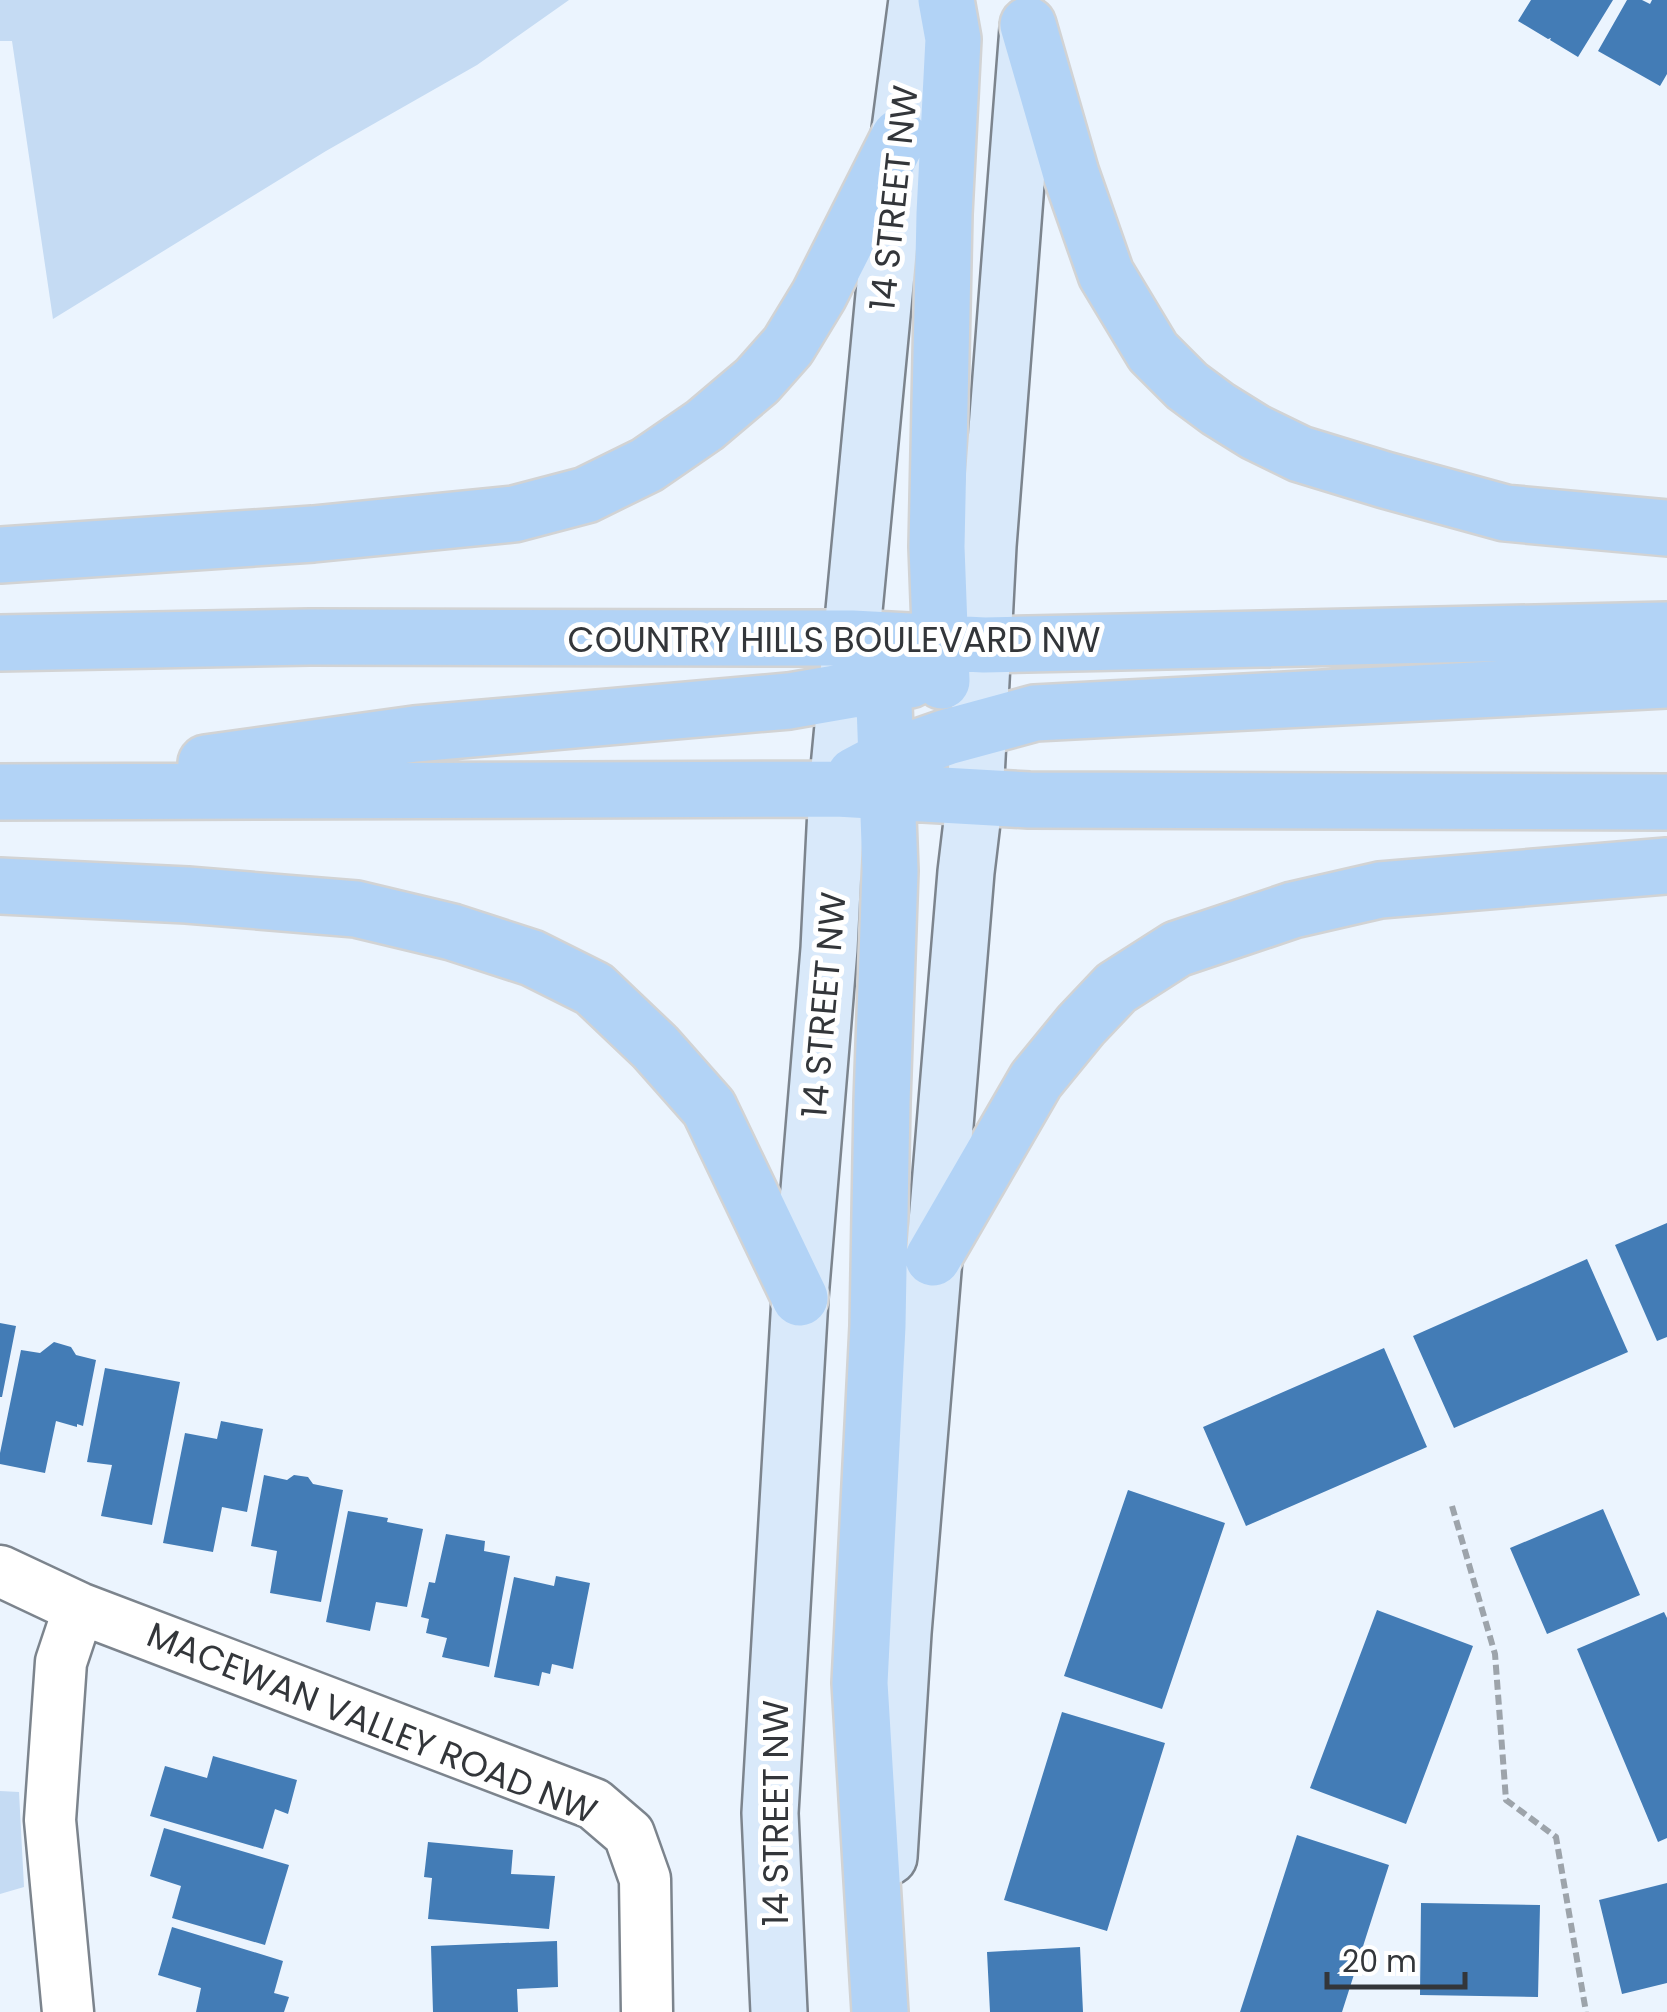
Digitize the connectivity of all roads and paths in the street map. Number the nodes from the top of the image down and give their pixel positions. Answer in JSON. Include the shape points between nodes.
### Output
{"nodes":[{"id":1,"x":917,"y":0,"type":"edge"},
{"id":2,"x":946,"y":0,"type":"edge"},
{"id":3,"x":1028,"y":12,"type":"edge"},
{"id":4,"x":898,"y":137,"type":"junction"},
{"id":5,"x":1667,"y":528,"type":"edge"},
{"id":6,"x":0,"y":555,"type":"edge"},
{"id":7,"x":1667,"y":630,"type":"edge"},
{"id":8,"x":0,"y":643,"type":"edge"},
{"id":9,"x":955,"y":654,"type":"junction"},
{"id":10,"x":858,"y":671,"type":"junction"},
{"id":11,"x":1667,"y":680,"type":"edge"},
{"id":12,"x":962,"y":733,"type":"junction"},
{"id":13,"x":870,"y":780,"type":"junction"},
{"id":14,"x":0,"y":792,"type":"edge"},
{"id":15,"x":975,"y":797,"type":"junction"},
{"id":16,"x":1667,"y":802,"type":"edge"},
{"id":17,"x":1667,"y":866,"type":"edge"},
{"id":18,"x":0,"y":886,"type":"edge"},
{"id":19,"x":933,"y":1258,"type":"junction"},
{"id":20,"x":800,"y":1298,"type":"junction"},
{"id":21,"x":1452,"y":1506,"type":"dead end"},
{"id":22,"x":0,"y":1571,"type":"edge"},
{"id":23,"x":79,"y":1608,"type":"junction"},
{"id":24,"x":68,"y":2012,"type":"edge"},
{"id":25,"x":647,"y":2012,"type":"edge"},
{"id":26,"x":779,"y":2012,"type":"edge"},
{"id":27,"x":880,"y":2012,"type":"edge"},
{"id":28,"x":1586,"y":2012,"type":"edge"}],
"edges":[{"from":1,"to":4,"type":"main road","name":"14 STREET NW"},
{"from":2,"to":9,"type":"main road","via":[[953,39],[937,548]]},
{"from":3,"to":5,"type":"main road","via":[[1071,174],[1106,274],[1153,352],[1188,386],[1242,425],[1300,454],[1385,480],[1506,513]]},
{"from":3,"to":9,"type":"main road","via":[[988,546]]},
{"from":4,"to":6,"type":"main road","via":[[820,296],[768,370],[706,425],[586,495],[459,520]]},
{"from":4,"to":10,"type":"main road","name":"14 STREET NW"},
{"from":7,"to":9,"type":"main road","name":"COUNTRY HILLS BOULEVARD NW"},
{"from":8,"to":10,"type":"main road","name":"COUNTRY HILLS BOULEVARD NW","via":[[310,637]]},
{"from":9,"to":10,"type":"main road","name":"COUNTRY HILLS BOULEVARD NW"},
{"from":9,"to":12,"type":"main road"},
{"from":10,"to":13,"type":"main road","name":"14 STREET NW"},
{"from":10,"to":14,"type":"main road","via":[[789,701],[415,734]]},
{"from":11,"to":12,"type":"main road","via":[[1035,713]]},
{"from":12,"to":13,"type":"main road"},
{"from":12,"to":15,"type":"main road"},
{"from":13,"to":14,"type":"main road"},
{"from":13,"to":15,"type":"main road"},
{"from":13,"to":20,"type":"main road","name":"14 STREET NW","via":[[829,950]]},
{"from":13,"to":27,"type":"main road","via":[[890,871],[860,1683]]},
{"from":15,"to":16,"type":"main road"},
{"from":15,"to":19,"type":"main road"},
{"from":17,"to":19,"type":"main road","via":[[1380,890],[1176,949],[1116,988],[1036,1080]]},
{"from":18,"to":20,"type":"main road","via":[[356,909],[532,958],[594,989],[710,1108]]},
{"from":19,"to":27,"type":"main road"},
{"from":20,"to":26,"type":"main road","name":"14 STREET NW","via":[[770,1813]]},
{"from":21,"to":28,"type":"path","via":[[1495,1654],[1506,1800],[1556,1837]]},
{"from":22,"to":23,"type":"street","name":"MACEWAN VALLEY ROAD NW"},
{"from":23,"to":24,"type":"street","via":[[61,1662],[50,1820]]},
{"from":23,"to":25,"type":"street","name":"MACEWAN VALLEY ROAD NW","via":[[594,1804],[629,1834],[645,1879]]}]}
